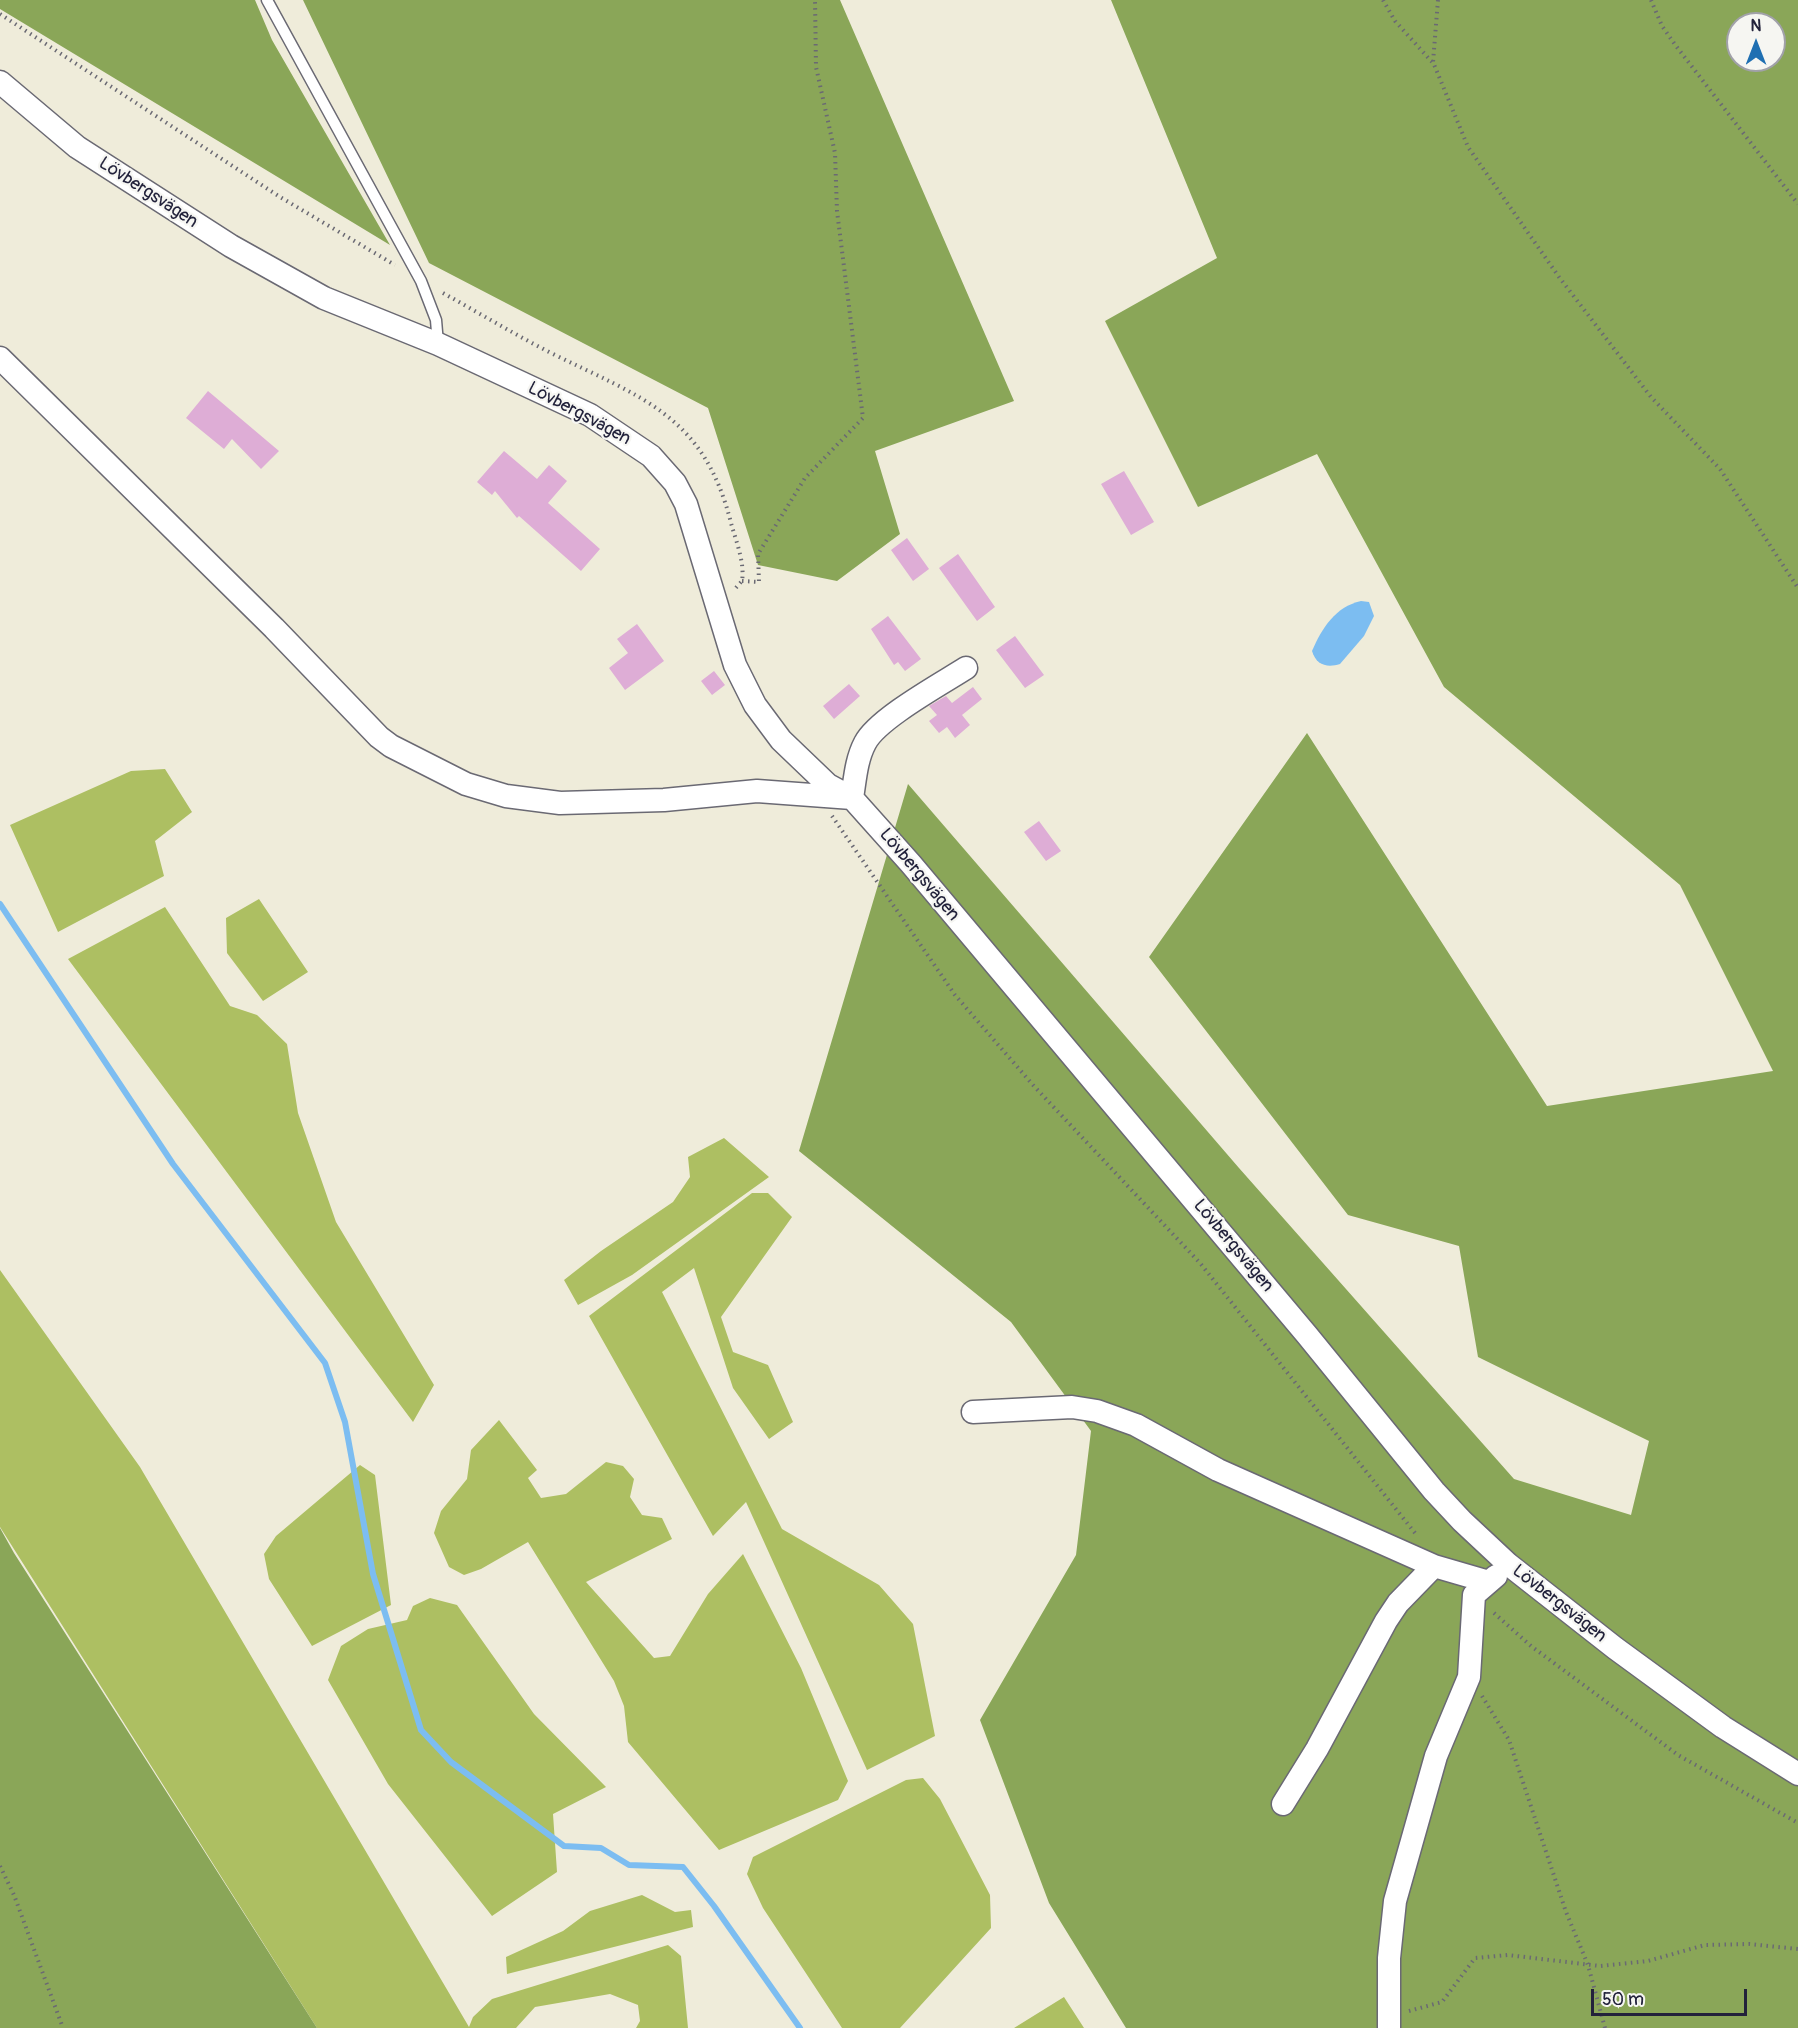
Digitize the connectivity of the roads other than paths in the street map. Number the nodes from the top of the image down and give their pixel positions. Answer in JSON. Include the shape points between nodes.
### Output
{"nodes":[{"id":1,"x":267,"y":0,"type":"edge"},
{"id":2,"x":0,"y":82,"type":"edge"},
{"id":3,"x":438,"y":344,"type":"junction"},
{"id":4,"x":0,"y":358,"type":"edge"},
{"id":5,"x":966,"y":668,"type":"dead end"},
{"id":6,"x":852,"y":798,"type":"junction"},
{"id":7,"x":973,"y":1412,"type":"dead end"},
{"id":8,"x":1508,"y":1564,"type":"junction"},
{"id":9,"x":1434,"y":1566,"type":"junction"},
{"id":10,"x":1482,"y":1589,"type":"junction"},
{"id":11,"x":1798,"y":1774,"type":"edge"},
{"id":12,"x":1283,"y":1804,"type":"dead end"},
{"id":13,"x":1389,"y":2022,"type":"edge"}],
"edges":[{"from":1,"to":3,"type":"lane","via":[[421,281],[436,320]]},
{"from":2,"to":3,"type":"street","name":"Lövbergsvägen","via":[[77,147],[231,246],[324,298]]},
{"from":3,"to":6,"type":"street","name":"Lövbergsvägen","via":[[590,415],[638,445],[665,471],[686,504],[735,665],[755,705],[789,748],[828,784]]},
{"from":4,"to":6,"type":"street","via":[[392,746],[466,784],[506,796],[560,803],[664,800],[757,791]]},
{"from":5,"to":6,"type":"street","via":[[915,700],[866,740]]},
{"from":6,"to":8,"type":"street","name":"Lövbergsvägen","via":[[1264,1283],[1434,1491]]},
{"from":7,"to":9,"type":"street","via":[[1072,1407],[1113,1416],[1218,1470]]},
{"from":8,"to":10,"type":"street"},
{"from":8,"to":11,"type":"street","name":"Lövbergsvägen","via":[[1723,1727]]},
{"from":9,"to":10,"type":"street"},
{"from":9,"to":12,"type":"street","via":[[1386,1621]]},
{"from":10,"to":13,"type":"street","via":[[1469,1675],[1436,1756],[1395,1901],[1389,1958]]}]}
